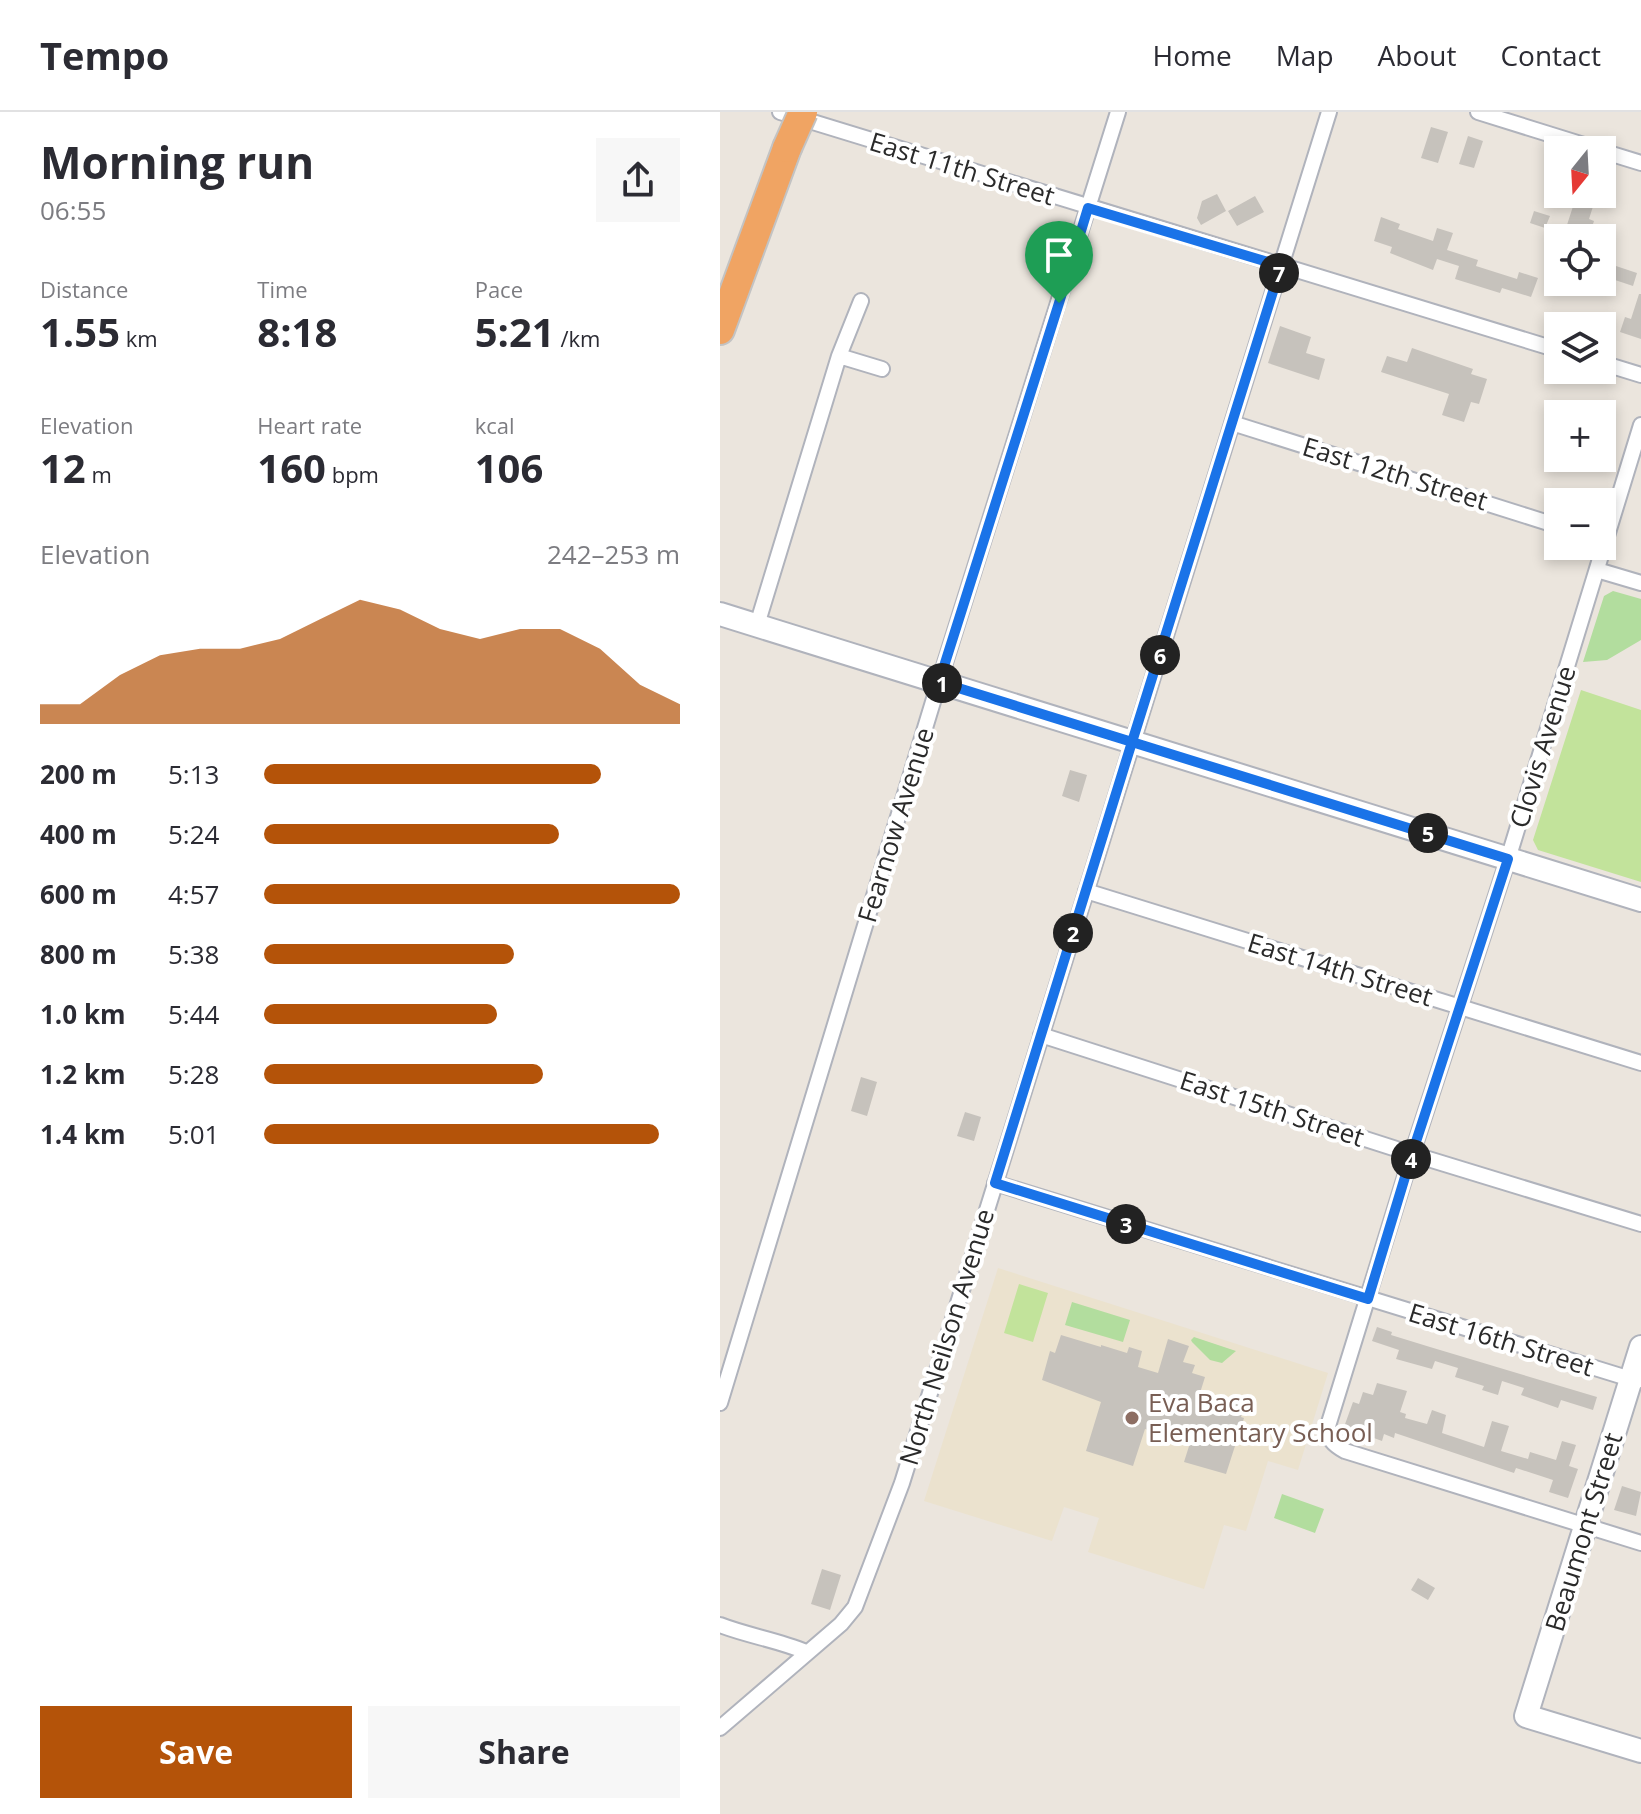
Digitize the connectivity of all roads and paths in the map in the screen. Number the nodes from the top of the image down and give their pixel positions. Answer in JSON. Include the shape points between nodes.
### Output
{"nodes":[{"id":1,"x":780,"y":112,"type":"edge"},
{"id":2,"x":803,"y":112,"type":"edge"},
{"id":3,"x":1118,"y":112,"type":"edge"},
{"id":4,"x":1329,"y":112,"type":"edge"},
{"id":5,"x":1478,"y":112,"type":"edge"},
{"id":6,"x":1556,"y":136,"type":"edge"},
{"id":7,"x":1616,"y":155,"type":"edge"},
{"id":8,"x":1641,"y":163,"type":"edge"},
{"id":9,"x":1088,"y":208,"type":"junction"},
{"id":10,"x":1281,"y":266,"type":"junction"},
{"id":11,"x":861,"y":301,"type":"dead end"},
{"id":12,"x":720,"y":330,"type":"edge"},
{"id":13,"x":1544,"y":346,"type":"edge"},
{"id":14,"x":839,"y":356,"type":"junction"},
{"id":15,"x":1616,"y":367,"type":"edge"},
{"id":16,"x":882,"y":369,"type":"dead end"},
{"id":17,"x":1641,"y":375,"type":"edge"},
{"id":18,"x":1232,"y":423,"type":"junction"},
{"id":19,"x":1641,"y":425,"type":"edge"},
{"id":20,"x":1616,"y":503,"type":"edge"},
{"id":21,"x":1544,"y":522,"type":"edge"},
{"id":22,"x":1599,"y":560,"type":"edge"},
{"id":23,"x":1597,"y":570,"type":"junction"},
{"id":24,"x":1641,"y":583,"type":"edge"},
{"id":25,"x":720,"y":614,"type":"edge"},
{"id":26,"x":757,"y":625,"type":"junction"},
{"id":27,"x":939,"y":682,"type":"junction"},
{"id":28,"x":1132,"y":742,"type":"junction"},
{"id":29,"x":1508,"y":859,"type":"junction"},
{"id":30,"x":1086,"y":891,"type":"junction"},
{"id":31,"x":1641,"y":900,"type":"edge"},
{"id":32,"x":1460,"y":1008,"type":"junction"},
{"id":33,"x":1041,"y":1035,"type":"junction"},
{"id":34,"x":1641,"y":1063,"type":"edge"},
{"id":35,"x":1412,"y":1154,"type":"junction"},
{"id":36,"x":995,"y":1183,"type":"junction"},
{"id":37,"x":1641,"y":1224,"type":"edge"},
{"id":38,"x":1368,"y":1299,"type":"junction"},
{"id":39,"x":1641,"y":1347,"type":"edge"},
{"id":40,"x":1636,"y":1381,"type":"edge"},
{"id":41,"x":720,"y":1403,"type":"edge"},
{"id":42,"x":1586,"y":1526,"type":"junction"},
{"id":43,"x":1641,"y":1543,"type":"edge"},
{"id":44,"x":720,"y":1625,"type":"edge"},
{"id":45,"x":806,"y":1652,"type":"junction"},
{"id":46,"x":720,"y":1728,"type":"edge"},
{"id":47,"x":1641,"y":1751,"type":"edge"}],
"edges":[{"from":1,"to":9,"type":"street","name":"East 11th Street"},
{"from":2,"to":12,"type":"highway","bridge":true},
{"from":3,"to":9,"type":"street","name":"Fearnow Avenue"},
{"from":4,"to":10,"type":"street","name":"North Neilson Avenue"},
{"from":5,"to":6,"type":"street"},
{"from":7,"to":8,"type":"street"},
{"from":9,"to":10,"type":"street","name":"East 11th Street"},
{"from":9,"to":27,"type":"street","name":"Fearnow Avenue"},
{"from":10,"to":13,"type":"street","name":"East 11th Street"},
{"from":10,"to":18,"type":"street","name":"North Neilson Avenue"},
{"from":11,"to":14,"type":"street"},
{"from":14,"to":16,"type":"street"},
{"from":14,"to":26,"type":"street"},
{"from":15,"to":17,"type":"street"},
{"from":18,"to":21,"type":"street","name":"East 12th Street"},
{"from":18,"to":28,"type":"street","name":"North Neilson Avenue"},
{"from":19,"to":20,"type":"street","name":"Clovis Avenue"},
{"from":22,"to":23,"type":"street","name":"Clovis Avenue"},
{"from":23,"to":24,"type":"street"},
{"from":23,"to":29,"type":"street","name":"Clovis Avenue"},
{"from":25,"to":26,"type":"street"},
{"from":26,"to":27,"type":"street"},
{"from":27,"to":28,"type":"street"},
{"from":27,"to":41,"type":"street","name":"Fearnow Avenue"},
{"from":28,"to":29,"type":"street"},
{"from":28,"to":30,"type":"street","name":"North Neilson Avenue"},
{"from":29,"to":31,"type":"street"},
{"from":29,"to":32,"type":"street","name":"Clovis Avenue"},
{"from":30,"to":32,"type":"street","name":"East 14th Street"},
{"from":30,"to":33,"type":"street","name":"North Neilson Avenue"},
{"from":32,"to":34,"type":"street","name":"East 14th Street"},
{"from":32,"to":35,"type":"street","name":"Clovis Avenue"},
{"from":33,"to":35,"type":"street","name":"East 15th Street"},
{"from":33,"to":36,"type":"street","name":"North Neilson Avenue"},
{"from":35,"to":37,"type":"street","name":"East 15th Street"},
{"from":35,"to":38,"type":"street","name":"Clovis Avenue"},
{"from":36,"to":38,"type":"street","name":"East 16th Street"},
{"from":36,"to":45,"type":"street","name":"North Neilson Avenue","via":[[902,1483],[855,1607]]},
{"from":38,"to":40,"type":"street","name":"East 16th Street"},
{"from":38,"to":42,"type":"street","name":"Clovis Avenue","via":[[1328,1435],[1335,1446]]},
{"from":39,"to":40,"type":"street","name":"Beaumont Street"},
{"from":40,"to":42,"type":"street","name":"Beaumont Street"},
{"from":42,"to":43,"type":"street"},
{"from":42,"to":47,"type":"street","name":"Beaumont Street","via":[[1518,1714]]},
{"from":44,"to":45,"type":"street"},
{"from":45,"to":46,"type":"street","name":"North Neilson Avenue"}]}
